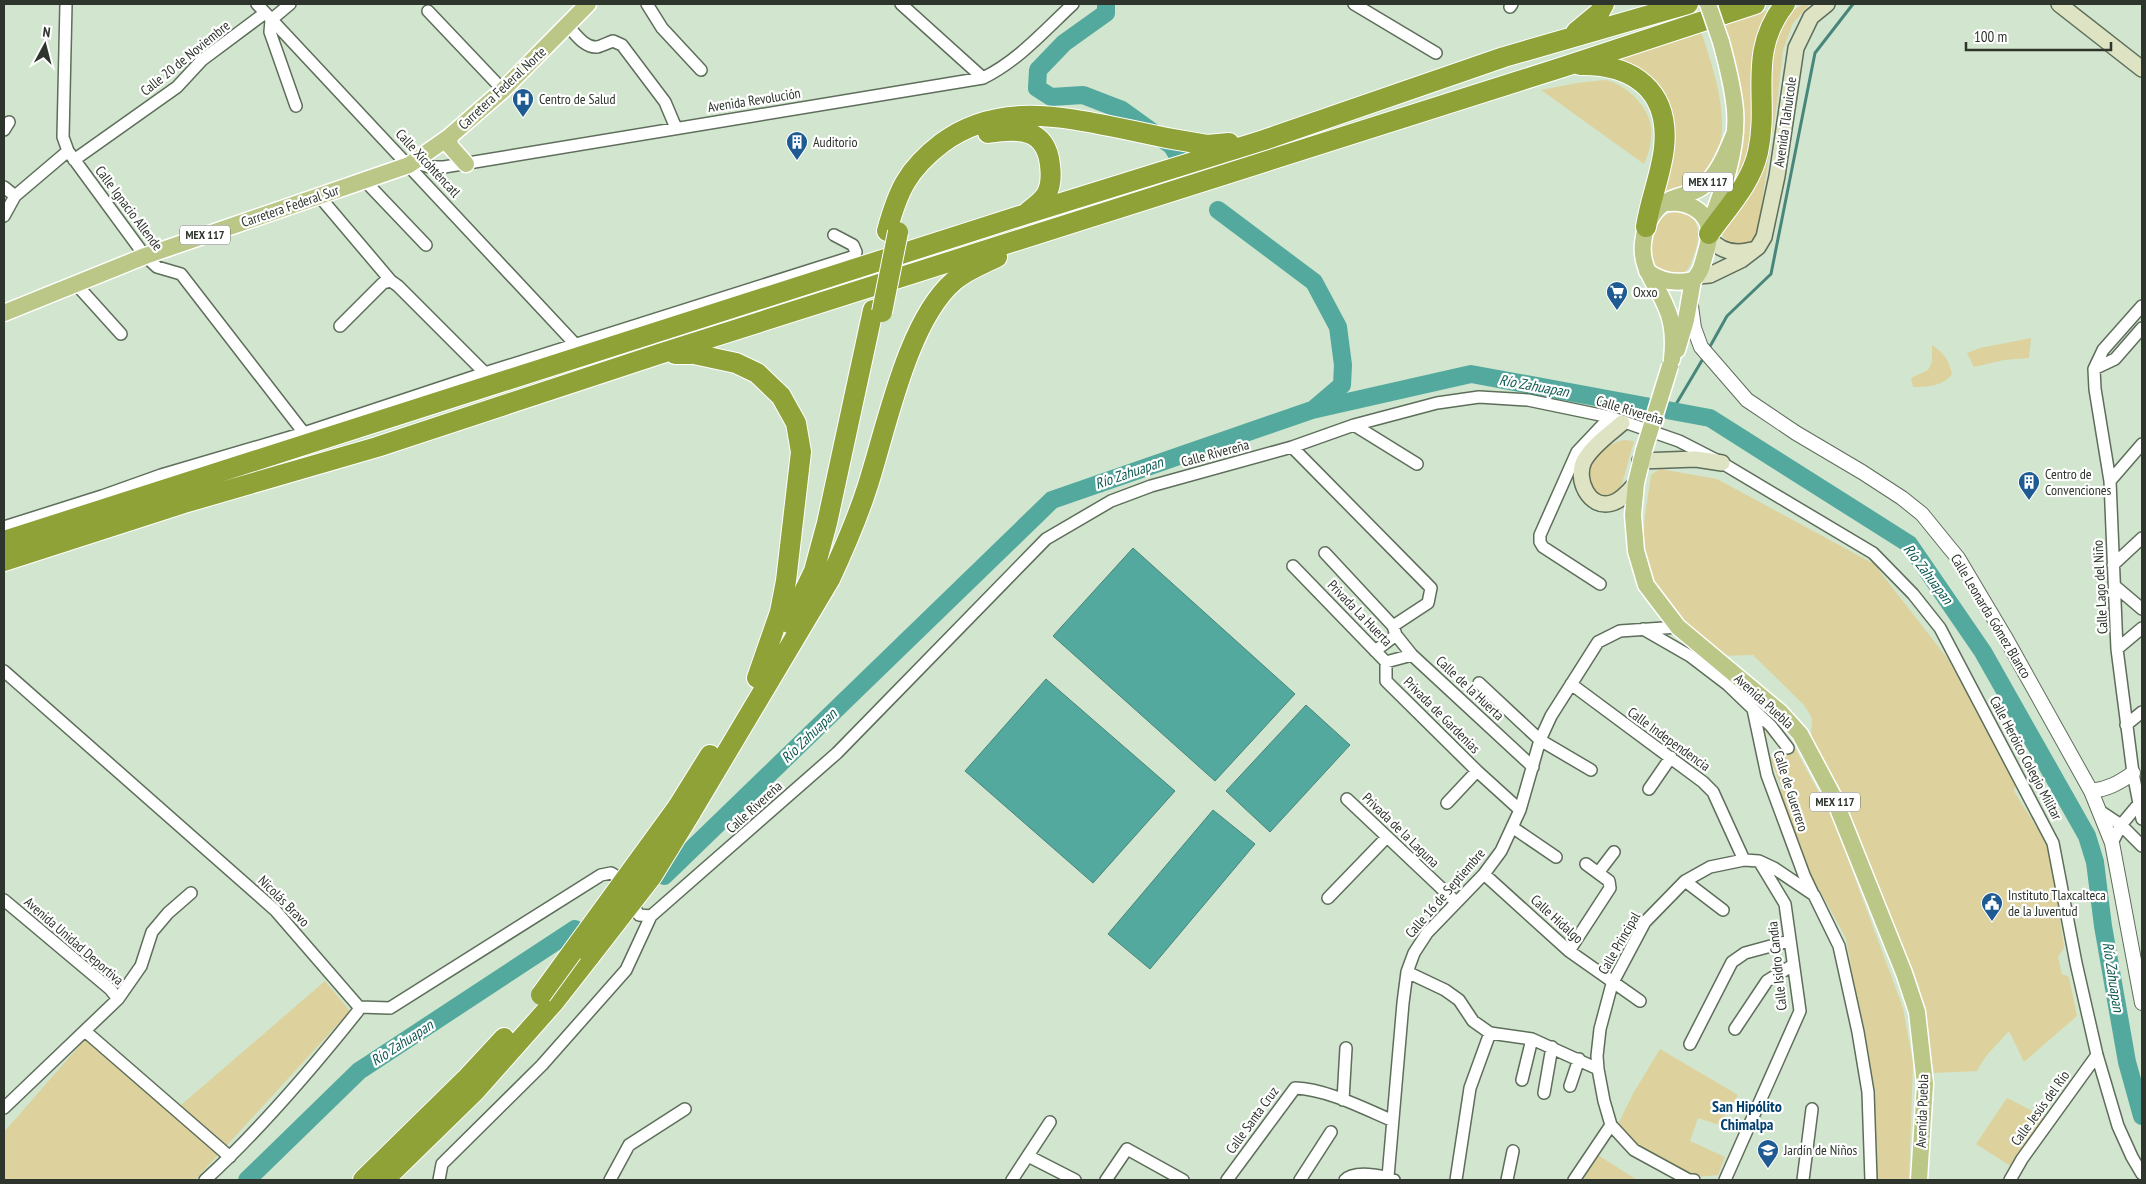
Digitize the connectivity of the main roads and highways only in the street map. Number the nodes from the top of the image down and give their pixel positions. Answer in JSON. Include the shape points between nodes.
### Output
{"nodes":[{"id":1,"x":588,"y":4,"type":"edge"},
{"id":2,"x":1604,"y":4,"type":"edge"},
{"id":3,"x":1688,"y":4,"type":"edge"},
{"id":4,"x":1708,"y":4,"type":"edge"},
{"id":5,"x":1755,"y":4,"type":"edge"},
{"id":6,"x":1785,"y":4,"type":"edge"},
{"id":7,"x":1826,"y":4,"type":"edge"},
{"id":8,"x":2059,"y":4,"type":"edge"},
{"id":9,"x":1559,"y":40,"type":"junction"},
{"id":10,"x":1563,"y":67,"type":"junction"},
{"id":11,"x":2142,"y":69,"type":"edge"},
{"id":12,"x":1735,"y":132,"type":"junction"},
{"id":13,"x":449,"y":137,"type":"junction"},
{"id":14,"x":1264,"y":140,"type":"junction"},
{"id":15,"x":411,"y":163,"type":"joint"},
{"id":16,"x":466,"y":164,"type":"road end"},
{"id":17,"x":1658,"y":208,"type":"junction"},
{"id":18,"x":1026,"y":214,"type":"junction"},
{"id":19,"x":1646,"y":227,"type":"junction"},
{"id":20,"x":893,"y":231,"type":"junction"},
{"id":21,"x":1709,"y":233,"type":"junction"},
{"id":22,"x":1024,"y":238,"type":"junction"},
{"id":23,"x":1758,"y":247,"type":"junction"},
{"id":24,"x":1646,"y":271,"type":"junction"},
{"id":25,"x":1695,"y":278,"type":"junction"},
{"id":26,"x":877,"y":311,"type":"junction"},
{"id":27,"x":4,"y":313,"type":"edge"},
{"id":28,"x":659,"y":354,"type":"junction"},
{"id":29,"x":1671,"y":363,"type":"junction"},
{"id":30,"x":1616,"y":420,"type":"road end"},
{"id":31,"x":1642,"y":456,"type":"junction"},
{"id":32,"x":1722,"y":463,"type":"road end"},
{"id":33,"x":1636,"y":483,"type":"junction"},
{"id":34,"x":4,"y":541,"type":"edge"},
{"id":35,"x":4,"y":561,"type":"edge"},
{"id":36,"x":809,"y":612,"type":"junction"},
{"id":37,"x":757,"y":678,"type":"junction"},
{"id":38,"x":684,"y":811,"type":"junction"},
{"id":39,"x":363,"y":1180,"type":"edge"},
{"id":40,"x":384,"y":1180,"type":"edge"},
{"id":41,"x":1918,"y":1180,"type":"edge"}],
"edges":[{"from":1,"to":13,"type":"main road","name":"Carretera Federal Norte","number":"MEX 117","via":[[503,90]]},
{"from":2,"to":9,"type":"highway","via":[[1580,30]]},
{"from":3,"to":9,"type":"highway"},
{"from":4,"to":12,"type":"main road","number":"MEX 117","bridge":true,"via":[[1732,83]]},
{"from":5,"to":10,"type":"highway"},
{"from":6,"to":21,"type":"highway","via":[[1766,34],[1761,78],[1761,130],[1754,164],[1747,181]]},
{"from":7,"to":23,"type":"main road","name":"Avenida Tlahuicole","via":[[1811,17],[1796,48],[1772,201],[1766,232]]},
{"from":8,"to":11,"type":"main road"},
{"from":9,"to":14,"type":"highway"},
{"from":10,"to":19,"type":"highway","via":[[1593,65],[1624,72],[1644,82],[1655,96],[1662,114],[1664,149]]},
{"from":10,"to":22,"type":"highway"},
{"from":12,"to":17,"type":"main road","number":"MEX 117","via":[[1709,181],[1696,191],[1669,200]]},
{"from":12,"to":21,"type":"main road","number":"MEX 117"},
{"from":13,"to":15,"type":"main road","name":"Carretera Federal Norte","number":"MEX 117"},
{"from":13,"to":16,"type":"main road","via":[[450,146]]},
{"from":14,"to":18,"type":"highway"},
{"from":14,"to":20,"type":"highway","via":[[1207,145],[1065,117],[1014,116],[978,122],[922,158],[902,185]]},
{"from":15,"to":27,"type":"main road","name":"Carretera Federal Sur","number":"MEX 117","via":[[145,256]]},
{"from":17,"to":19,"type":"main road","number":"MEX 117"},
{"from":17,"to":21,"type":"main road","number":"MEX 117","via":[[1668,203],[1686,204],[1699,212]]},
{"from":18,"to":20,"type":"highway","via":[[1047,193],[1051,173],[1048,150],[1035,136],[1012,129],[964,141],[931,165],[916,186]]},
{"from":18,"to":34,"type":"highway"},
{"from":19,"to":24,"type":"main road","number":"MEX 117","via":[[1643,252]]},
{"from":20,"to":26,"type":"highway"},
{"from":21,"to":23,"type":"main road","number":"MEX 117","via":[[1720,247],[1732,252]]},
{"from":21,"to":25,"type":"main road","number":"MEX 117"},
{"from":22,"to":28,"type":"highway"},
{"from":22,"to":36,"type":"highway","via":[[1014,250],[954,281],[927,315],[907,358],[867,489],[846,544],[830,579]]},
{"from":23,"to":25,"type":"main road","via":[[1722,270]]},
{"from":24,"to":25,"type":"main road","via":[[1671,282]]},
{"from":24,"to":29,"type":"main road","number":"MEX 117","via":[[1670,318],[1674,336]]},
{"from":25,"to":29,"type":"main road","number":"MEX 117","via":[[1683,333]]},
{"from":26,"to":36,"type":"highway","via":[[834,536]]},
{"from":26,"to":37,"type":"highway","via":[[814,571],[793,616]]},
{"from":28,"to":35,"type":"highway","via":[[377,447],[184,503]]},
{"from":28,"to":37,"type":"highway","via":[[694,354],[736,363],[757,373],[781,396],[796,423],[801,452],[786,581],[780,612]]},
{"from":29,"to":31,"type":"main road","name":"Avenida Puebla","number":"MEX 117","bridge":true},
{"from":30,"to":33,"type":"main road","via":[[1584,461],[1582,484],[1592,499],[1612,503],[1626,495]]},
{"from":31,"to":32,"type":"main road"},
{"from":31,"to":33,"type":"main road","name":"Avenida Puebla","number":"MEX 117"},
{"from":33,"to":41,"type":"main road","name":"Avenida Puebla","number":"MEX 117","via":[[1633,515],[1636,550],[1646,586],[1678,627],[1781,713],[1800,734],[1833,796],[1917,1012],[1925,1084]]},
{"from":36,"to":38,"type":"highway"},
{"from":37,"to":38,"type":"highway"},
{"from":38,"to":39,"type":"highway","bridge":true,"via":[[541,996],[466,1079]]},
{"from":38,"to":40,"type":"highway","bridge":true,"via":[[652,876],[554,1002],[475,1091]]}]}
